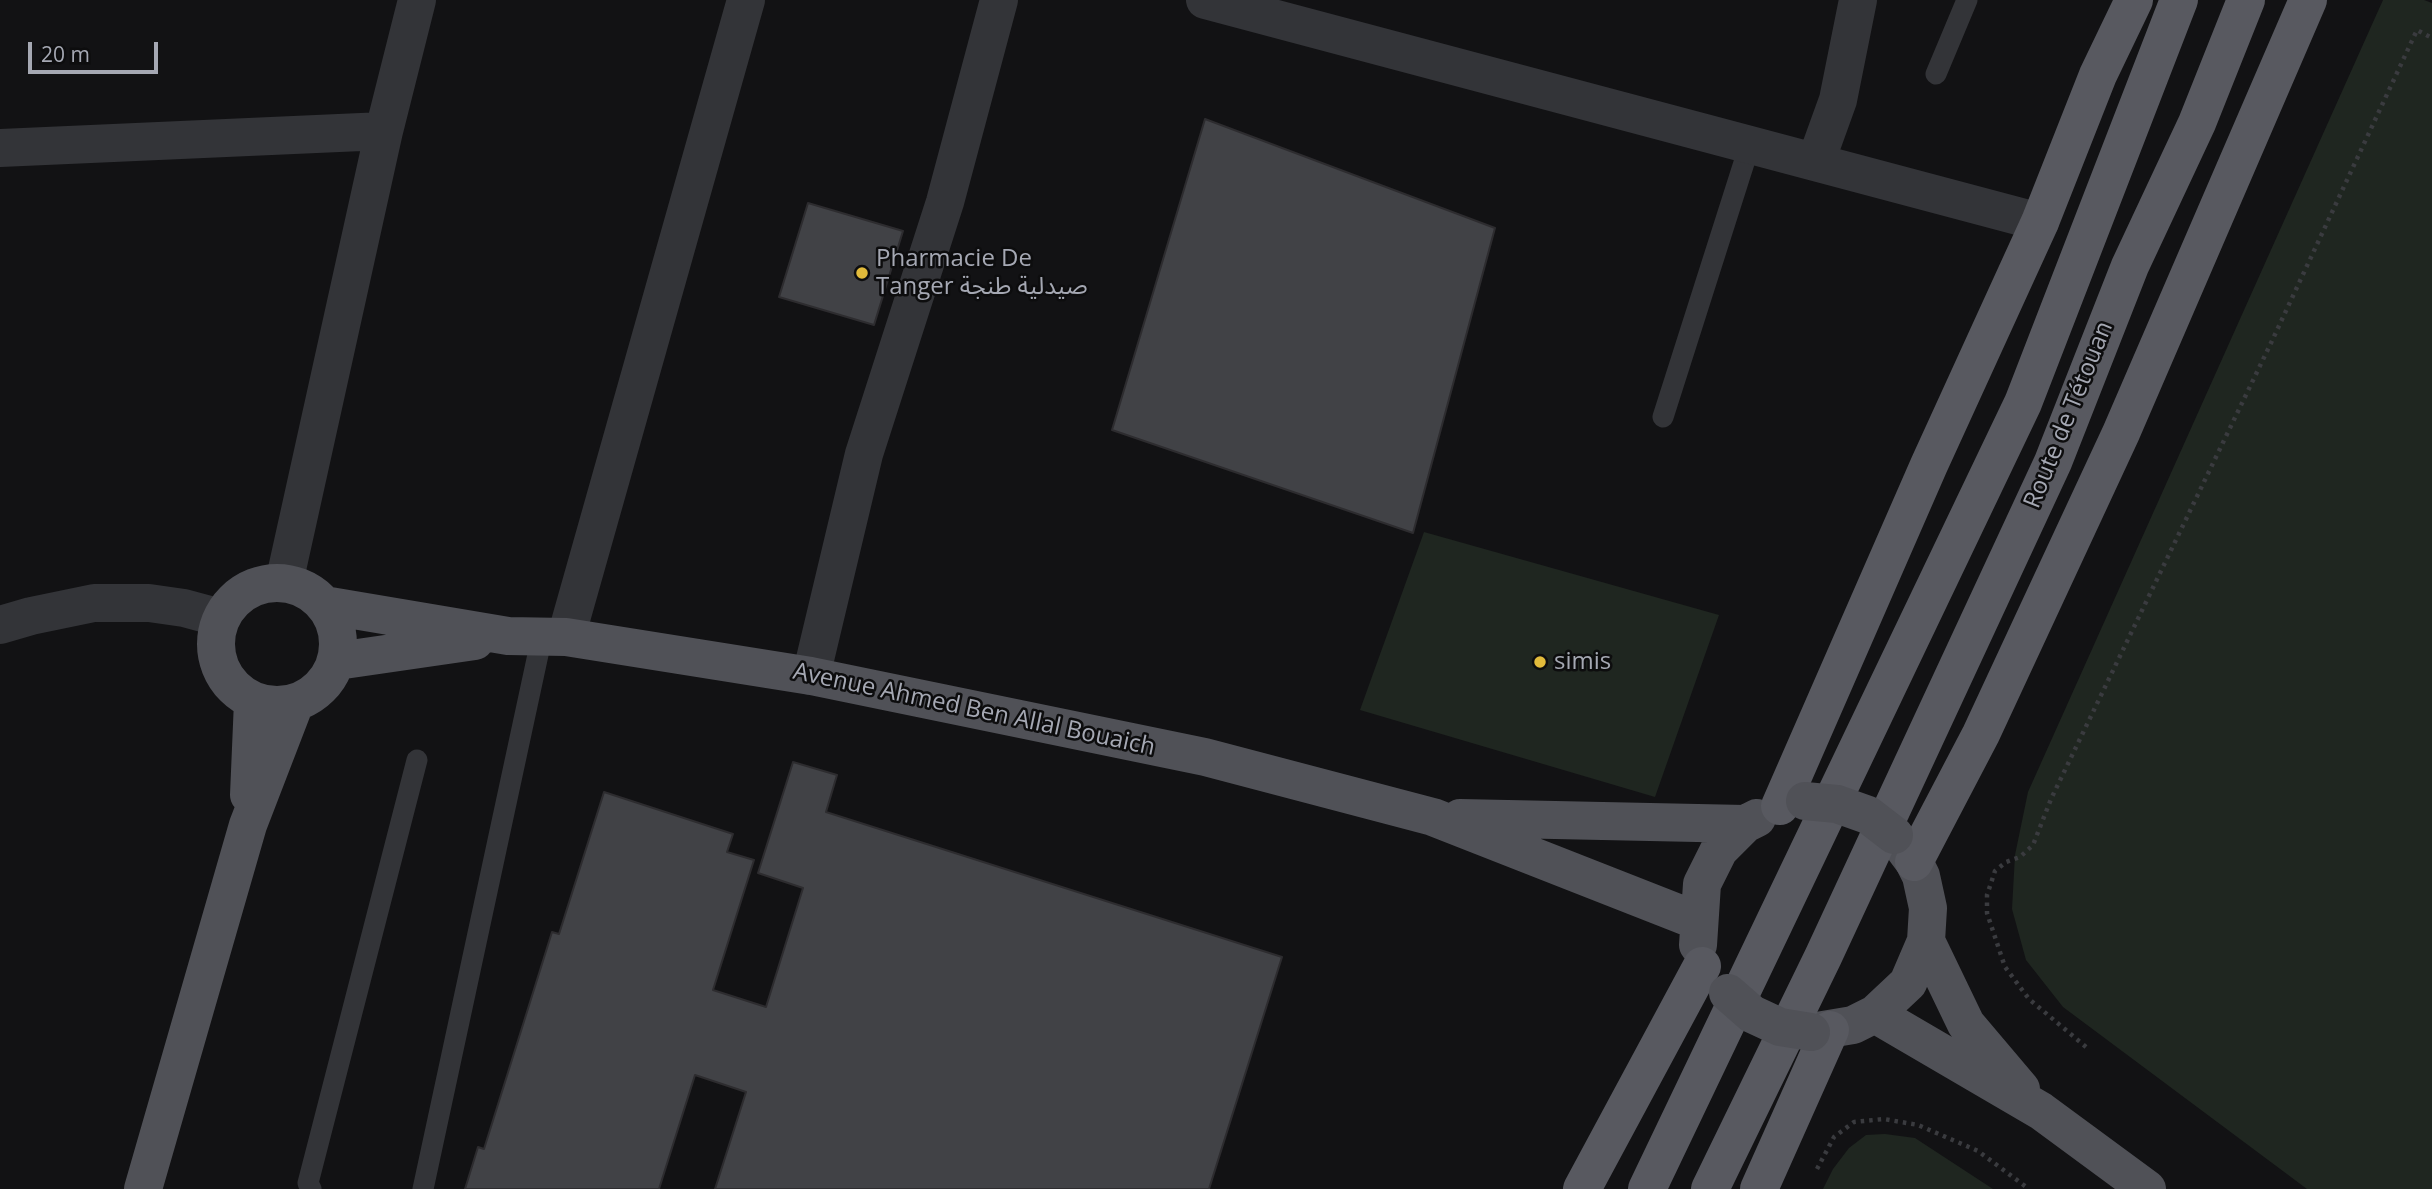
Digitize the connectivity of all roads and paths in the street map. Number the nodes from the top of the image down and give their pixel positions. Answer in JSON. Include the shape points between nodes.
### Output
{"nodes":[{"id":1,"x":417,"y":0,"type":"edge"},
{"id":2,"x":746,"y":0,"type":"edge"},
{"id":3,"x":999,"y":0,"type":"edge"},
{"id":4,"x":1205,"y":0,"type":"edge"},
{"id":5,"x":1858,"y":0,"type":"edge"},
{"id":6,"x":1967,"y":0,"type":"edge"},
{"id":7,"x":2134,"y":0,"type":"edge"},
{"id":8,"x":2179,"y":0,"type":"edge"},
{"id":9,"x":2308,"y":0,"type":"edge"},
{"id":10,"x":2247,"y":8,"type":"edge"},
{"id":11,"x":2432,"y":38,"type":"edge"},
{"id":12,"x":1936,"y":74,"type":"dead end"},
{"id":13,"x":384,"y":131,"type":"junction"},
{"id":14,"x":1750,"y":144,"type":"junction"},
{"id":15,"x":0,"y":148,"type":"edge"},
{"id":16,"x":1816,"y":161,"type":"junction"},
{"id":17,"x":2040,"y":222,"type":"junction"},
{"id":18,"x":1663,"y":417,"type":"dead end"},
{"id":19,"x":284,"y":583,"type":"junction"},
{"id":20,"x":324,"y":605,"type":"junction"},
{"id":21,"x":221,"y":618,"type":"junction"},
{"id":22,"x":0,"y":625,"type":"edge"},
{"id":23,"x":539,"y":636,"type":"junction"},
{"id":24,"x":337,"y":661,"type":"junction"},
{"id":25,"x":811,"y":676,"type":"junction"},
{"id":26,"x":253,"y":701,"type":"junction"},
{"id":27,"x":295,"y":703,"type":"junction"},
{"id":28,"x":417,"y":760,"type":"dead end"},
{"id":29,"x":1793,"y":804,"type":"junction"},
{"id":30,"x":1433,"y":817,"type":"junction"},
{"id":31,"x":1745,"y":824,"type":"junction"},
{"id":32,"x":248,"y":825,"type":"junction"},
{"id":33,"x":1904,"y":848,"type":"junction"},
{"id":34,"x":1699,"y":921,"type":"junction"},
{"id":35,"x":1926,"y":941,"type":"junction"},
{"id":36,"x":1715,"y":980,"type":"junction"},
{"id":37,"x":1875,"y":1014,"type":"junction"},
{"id":38,"x":1820,"y":1031,"type":"junction"},
{"id":39,"x":2086,"y":1047,"type":"dead end"},
{"id":40,"x":2041,"y":1111,"type":"junction"},
{"id":41,"x":1815,"y":1172,"type":"dead end"},
{"id":42,"x":144,"y":1189,"type":"edge"},
{"id":43,"x":311,"y":1189,"type":"edge"},
{"id":44,"x":423,"y":1189,"type":"edge"},
{"id":45,"x":1583,"y":1189,"type":"edge"},
{"id":46,"x":1647,"y":1189,"type":"edge"},
{"id":47,"x":1710,"y":1189,"type":"edge"},
{"id":48,"x":1759,"y":1189,"type":"edge"},
{"id":49,"x":2029,"y":1189,"type":"edge"},
{"id":50,"x":2147,"y":1189,"type":"edge"}],
"edges":[{"from":1,"to":13,"type":"street"},
{"from":2,"to":23,"type":"street"},
{"from":3,"to":25,"type":"street","via":[[945,202],[864,454]]},
{"from":4,"to":14,"type":"street"},
{"from":5,"to":16,"type":"street","via":[[1838,100]]},
{"from":6,"to":12,"type":"lane"},
{"from":7,"to":17,"type":"highway","via":[[2098,75]]},
{"from":8,"to":46,"type":"highway","name":"Route de Tétouan","via":[[2023,403]]},
{"from":9,"to":33,"type":"highway","via":[[2121,433],[1981,734]]},
{"from":10,"to":47,"type":"highway","name":"Route de Tétouan","via":[[2130,266],[2053,461]]},
{"from":11,"to":39,"type":"path","via":[[2417,30],[2050,799],[2033,845],[1995,871],[1987,913],[2005,967],[2029,999]]},
{"from":13,"to":15,"type":"street"},
{"from":13,"to":19,"type":"street"},
{"from":14,"to":16,"type":"street"},
{"from":14,"to":18,"type":"lane"},
{"from":16,"to":17,"type":"street"},
{"from":17,"to":29,"type":"highway","via":[[1929,465]]},
{"from":19,"to":20,"type":"main road"},
{"from":19,"to":21,"type":"main road","via":[[247,591]]},
{"from":20,"to":23,"type":"main road","name":"Avenue Ahmed Ben Allal Bouaich"},
{"from":20,"to":24,"type":"main road","via":[[337,632]]},
{"from":21,"to":22,"type":"street","via":[[149,603],[94,603]]},
{"from":21,"to":26,"type":"main road","via":[[217,657],[224,675]]},
{"from":23,"to":24,"type":"main road","name":"Avenue Ahmed Ben Allal Bouaich"},
{"from":23,"to":25,"type":"main road","name":"Avenue Ahmed Ben Allal Bouaich"},
{"from":23,"to":44,"type":"lane"},
{"from":24,"to":27,"type":"main road","via":[[314,693]]},
{"from":25,"to":30,"type":"main road","name":"Avenue Ahmed Ben Allal Bouaich","via":[[1205,757]]},
{"from":26,"to":27,"type":"main road","via":[[274,706]]},
{"from":26,"to":32,"type":"main road"},
{"from":27,"to":32,"type":"main road"},
{"from":28,"to":43,"type":"lane","via":[[308,1183]]},
{"from":29,"to":31,"type":"main road"},
{"from":29,"to":33,"type":"main road","bridge":true,"via":[[1837,804],[1868,815]]},
{"from":30,"to":31,"type":"main road","name":"Avenue Ahmed Ben Allal Bouaich"},
{"from":30,"to":34,"type":"main road","name":"Avenue Ahmed Ben Allal Bouaich"},
{"from":31,"to":34,"type":"main road","via":[[1719,850],[1702,884]]},
{"from":32,"to":42,"type":"main road"},
{"from":33,"to":35,"type":"main road","via":[[1921,876],[1928,908]]},
{"from":34,"to":36,"type":"main road","via":[[1697,943]]},
{"from":35,"to":37,"type":"main road","via":[[1908,983]]},
{"from":35,"to":40,"type":"main road","via":[[1966,1024]]},
{"from":36,"to":38,"type":"main road","bridge":true,"via":[[1752,1014],[1780,1027]]},
{"from":36,"to":45,"type":"highway"},
{"from":37,"to":38,"type":"main road","via":[[1853,1025]]},
{"from":37,"to":40,"type":"main road"},
{"from":38,"to":48,"type":"highway"},
{"from":40,"to":50,"type":"main road"},
{"from":41,"to":49,"type":"path","via":[[1834,1137],[1854,1122],[1884,1119],[1918,1125],[1978,1151]]}]}
